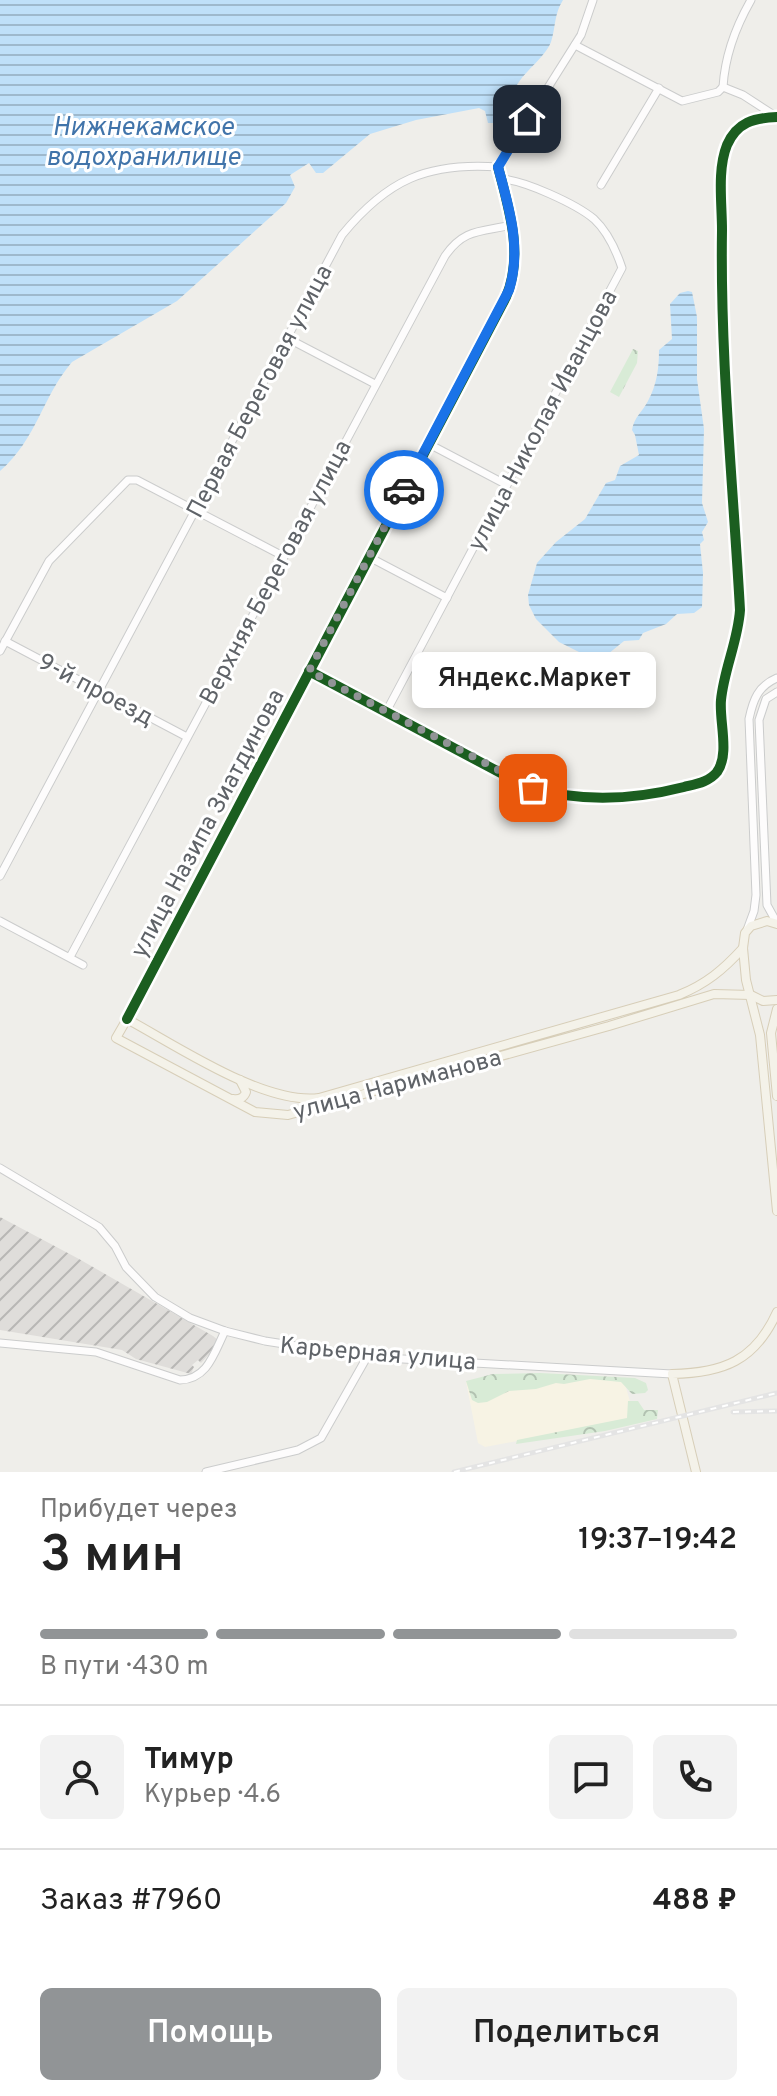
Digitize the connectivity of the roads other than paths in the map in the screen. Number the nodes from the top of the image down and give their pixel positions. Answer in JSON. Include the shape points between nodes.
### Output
{"nodes":[{"id":1,"x":593,"y":0,"type":"edge"},
{"id":2,"x":751,"y":0,"type":"edge"},
{"id":3,"x":575,"y":45,"type":"junction"},
{"id":4,"x":723,"y":87,"type":"junction"},
{"id":5,"x":659,"y":88,"type":"junction"},
{"id":6,"x":777,"y":117,"type":"edge"},
{"id":7,"x":498,"y":167,"type":"junction"},
{"id":8,"x":501,"y":179,"type":"junction"},
{"id":9,"x":601,"y":185,"type":"dead end"},
{"id":10,"x":512,"y":225,"type":"junction"},
{"id":11,"x":287,"y":338,"type":"junction"},
{"id":12,"x":375,"y":384,"type":"junction"},
{"id":13,"x":429,"y":444,"type":"junction"},
{"id":14,"x":507,"y":485,"type":"junction"},
{"id":15,"x":196,"y":510,"type":"junction"},
{"id":16,"x":283,"y":556,"type":"junction"},
{"id":17,"x":369,"y":557,"type":"junction"},
{"id":18,"x":447,"y":598,"type":"junction"},
{"id":19,"x":5,"y":641,"type":"junction"},
{"id":20,"x":0,"y":651,"type":"edge"},
{"id":21,"x":309,"y":671,"type":"junction"},
{"id":22,"x":777,"y":678,"type":"edge"},
{"id":23,"x":101,"y":690,"type":"junction"},
{"id":24,"x":777,"y":692,"type":"edge"},
{"id":25,"x":386,"y":712,"type":"junction"},
{"id":26,"x":187,"y":737,"type":"junction"},
{"id":27,"x":0,"y":876,"type":"edge"},
{"id":28,"x":0,"y":921,"type":"edge"},
{"id":29,"x":777,"y":923,"type":"edge"},
{"id":30,"x":747,"y":930,"type":"junction"},
{"id":31,"x":743,"y":948,"type":"junction"},
{"id":32,"x":70,"y":957,"type":"junction"},
{"id":33,"x":83,"y":965,"type":"dead end"},
{"id":34,"x":751,"y":995,"type":"junction"},
{"id":35,"x":777,"y":1000,"type":"edge"},
{"id":36,"x":777,"y":1009,"type":"edge"},
{"id":37,"x":127,"y":1019,"type":"junction"},
{"id":38,"x":240,"y":1080,"type":"junction"},
{"id":39,"x":777,"y":1096,"type":"edge"},
{"id":40,"x":228,"y":1098,"type":"junction"},
{"id":41,"x":0,"y":1168,"type":"edge"},
{"id":42,"x":777,"y":1211,"type":"edge"},
{"id":43,"x":777,"y":1312,"type":"edge"},
{"id":44,"x":225,"y":1331,"type":"junction"},
{"id":45,"x":0,"y":1343,"type":"edge"},
{"id":46,"x":367,"y":1357,"type":"junction"},
{"id":47,"x":672,"y":1374,"type":"junction"},
{"id":48,"x":206,"y":1472,"type":"edge"},
{"id":49,"x":696,"y":1472,"type":"edge"}],
"edges":[{"from":1,"to":3,"type":"street"},
{"from":2,"to":4,"type":"street","via":[[726,58]]},
{"from":3,"to":5,"type":"street"},
{"from":3,"to":7,"type":"street"},
{"from":4,"to":5,"type":"street","via":[[688,101]]},
{"from":4,"to":6,"type":"street"},
{"from":5,"to":9,"type":"street"},
{"from":6,"to":25,"type":"street","via":[[736,129],[722,165],[721,277],[740,610],[721,700],[721,765],[702,782],[646,795],[545,792]]},
{"from":7,"to":8,"type":"street","name":"улица Назипа Зиатдинова"},
{"from":7,"to":11,"type":"street","name":"Первая Береговая улица","via":[[432,170],[376,198],[342,235]]},
{"from":8,"to":10,"type":"street","name":"улица Назипа Зиатдинова"},
{"from":8,"to":14,"type":"street","name":"улица Николая Иванцова","via":[[528,184],[592,218],[614,245],[622,268]]},
{"from":10,"to":12,"type":"street","name":"Верхняя Береговая улица","via":[[471,232],[452,247]]},
{"from":10,"to":13,"type":"street","name":"улица Назипа Зиатдинова","via":[[515,262],[509,290]]},
{"from":11,"to":12,"type":"street"},
{"from":11,"to":15,"type":"street","name":"Первая Береговая улица"},
{"from":12,"to":16,"type":"street","name":"Верхняя Береговая улица"},
{"from":13,"to":14,"type":"street"},
{"from":13,"to":17,"type":"street","name":"улица Назипа Зиатдинова"},
{"from":14,"to":18,"type":"street","name":"улица Николая Иванцова"},
{"from":15,"to":16,"type":"street"},
{"from":15,"to":19,"type":"street","via":[[137,480],[124,482],[49,561]]},
{"from":15,"to":23,"type":"street","name":"Первая Береговая улица"},
{"from":16,"to":26,"type":"street","name":"Верхняя Береговая улица"},
{"from":17,"to":18,"type":"street"},
{"from":17,"to":21,"type":"street","name":"улица Назипа Зиатдинова"},
{"from":18,"to":25,"type":"street","name":"улица Николая Иванцова"},
{"from":19,"to":20,"type":"street"},
{"from":19,"to":23,"type":"street","name":"9-й проезд"},
{"from":21,"to":25,"type":"street"},
{"from":21,"to":37,"type":"street","name":"улица Назипа Зиатдинова"},
{"from":22,"to":30,"type":"street","via":[[760,688],[749,719],[756,895]]},
{"from":23,"to":26,"type":"street","name":"9-й проезд"},
{"from":23,"to":27,"type":"street","name":"Первая Береговая улица"},
{"from":24,"to":29,"type":"street","via":[[766,699],[759,720],[767,905]]},
{"from":26,"to":32,"type":"street","name":"Верхняя Береговая улица"},
{"from":28,"to":32,"type":"street"},
{"from":29,"to":30,"type":"main road","via":[[762,922]]},
{"from":30,"to":31,"type":"main road"},
{"from":31,"to":34,"type":"main road"},
{"from":31,"to":38,"type":"main road","name":"улица Нариманова","via":[[711,979],[679,995],[327,1096],[300,1100]]},
{"from":32,"to":33,"type":"street"},
{"from":34,"to":35,"type":"main road","name":"улица Нариманова"},
{"from":34,"to":40,"type":"main road","name":"улица Нариманова","via":[[714,994],[288,1115],[255,1112]]},
{"from":34,"to":42,"type":"main road","via":[[760,1035]]},
{"from":36,"to":39,"type":"main road","via":[[771,1033]]},
{"from":37,"to":38,"type":"main road","name":"улица Нариманова"},
{"from":37,"to":40,"type":"main road","name":"улица Нариманова","via":[[116,1038]]},
{"from":38,"to":40,"type":"main road","via":[[245,1096]]},
{"from":41,"to":44,"type":"street","name":"Карьерная улица","via":[[99,1227],[155,1297]]},
{"from":43,"to":47,"type":"main road","via":[[763,1339],[741,1358],[705,1372]]},
{"from":44,"to":45,"type":"street","via":[[207,1367],[180,1380],[96,1352]]},
{"from":44,"to":46,"type":"street","name":"Карьерная улица"},
{"from":46,"to":47,"type":"street","name":"Карьерная улица"},
{"from":46,"to":48,"type":"street","via":[[321,1438],[298,1450]]},
{"from":47,"to":49,"type":"main road"}]}
